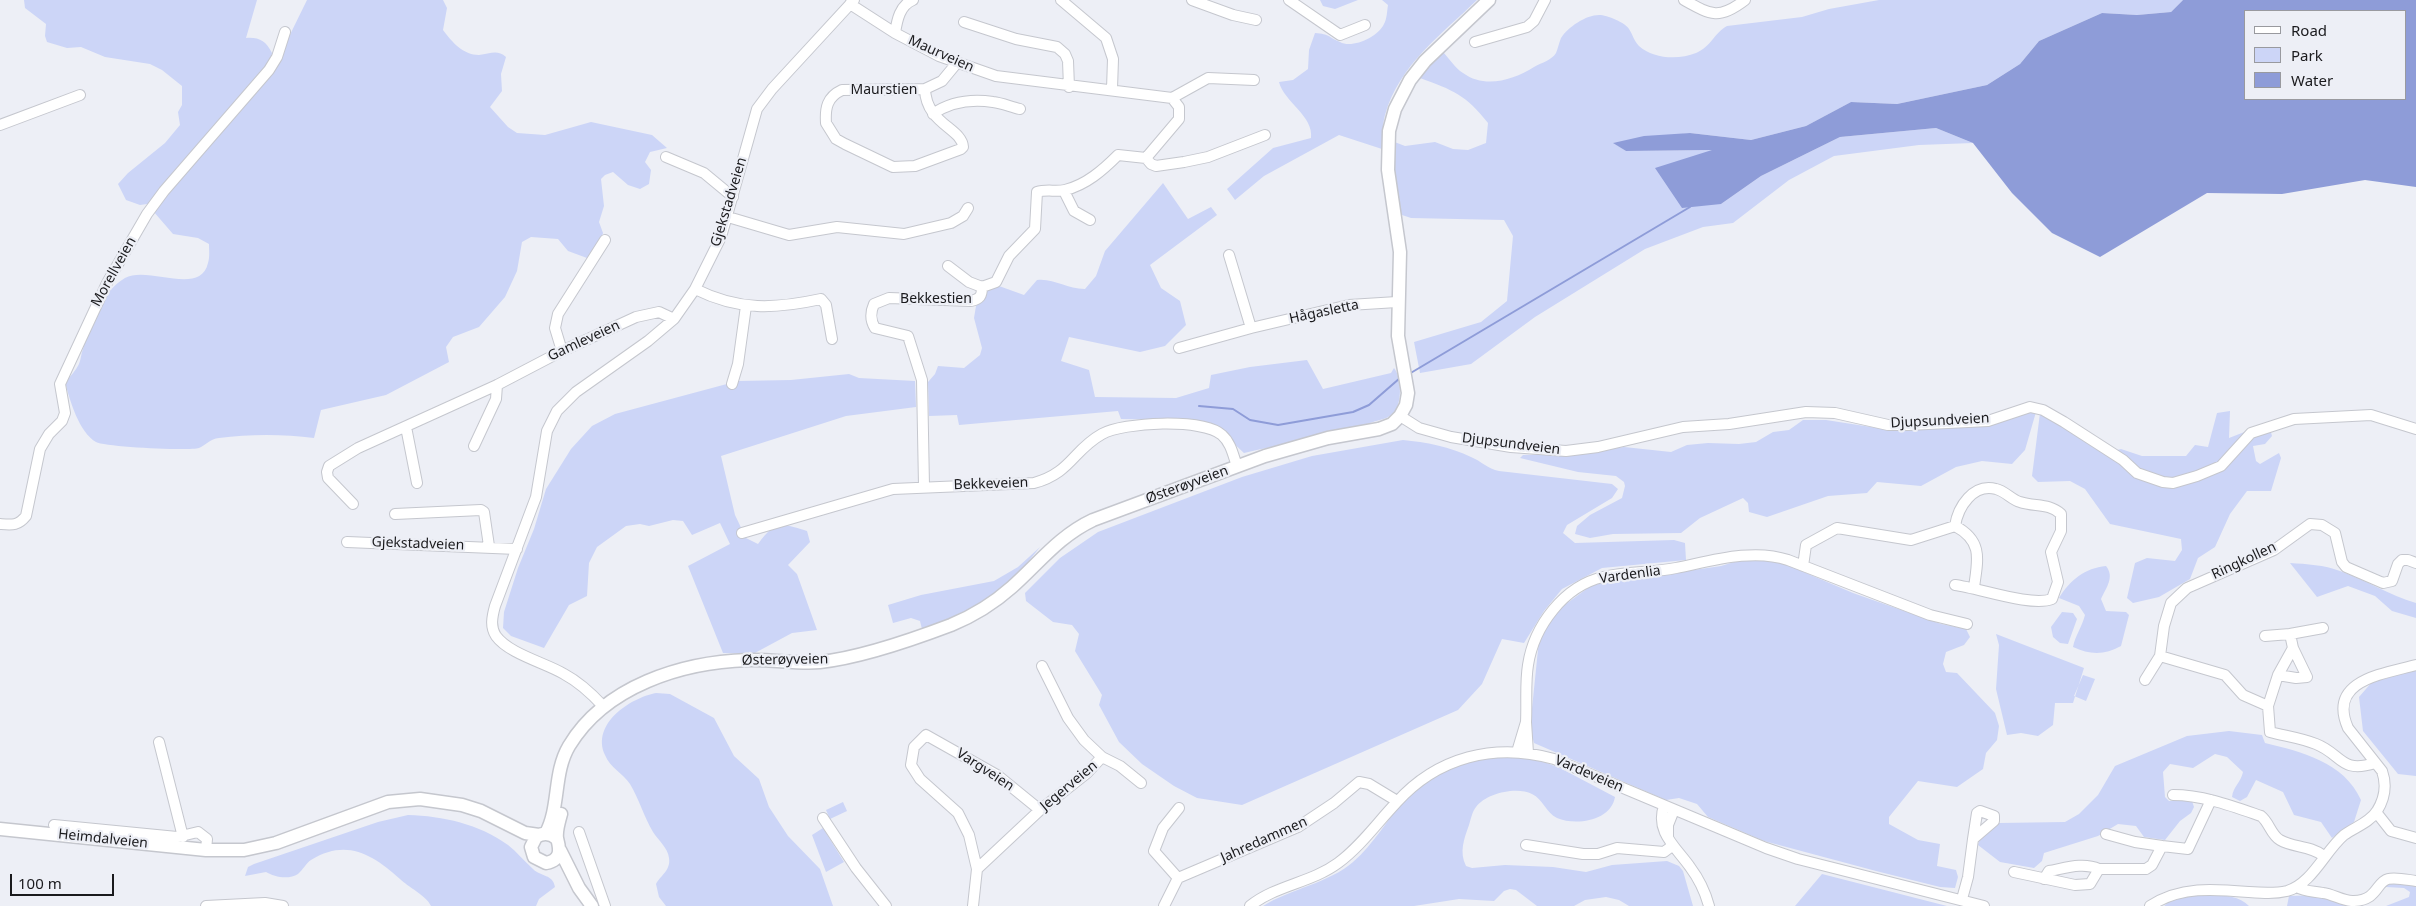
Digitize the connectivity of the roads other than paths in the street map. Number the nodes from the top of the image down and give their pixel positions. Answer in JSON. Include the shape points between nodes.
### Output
{"nodes":[{"id":1,"x":912,"y":0,"type":"edge"},
{"id":2,"x":1061,"y":0,"type":"edge"},
{"id":3,"x":1192,"y":0,"type":"edge"},
{"id":4,"x":1289,"y":0,"type":"edge"},
{"id":5,"x":1488,"y":0,"type":"edge"},
{"id":6,"x":1546,"y":0,"type":"edge"},
{"id":7,"x":1684,"y":0,"type":"edge"},
{"id":8,"x":1745,"y":0,"type":"edge"},
{"id":9,"x":852,"y":2,"type":"edge"},
{"id":10,"x":1256,"y":20,"type":"dead end"},
{"id":11,"x":964,"y":22,"type":"dead end"},
{"id":12,"x":1365,"y":25,"type":"dead end"},
{"id":13,"x":285,"y":32,"type":"dead end"},
{"id":14,"x":895,"y":32,"type":"junction"},
{"id":15,"x":1475,"y":42,"type":"dead end"},
{"id":16,"x":956,"y":64,"type":"junction"},
{"id":17,"x":1254,"y":80,"type":"dead end"},
{"id":18,"x":1069,"y":86,"type":"junction"},
{"id":19,"x":1112,"y":89,"type":"junction"},
{"id":20,"x":925,"y":90,"type":"junction"},
{"id":21,"x":80,"y":95,"type":"dead end"},
{"id":22,"x":1172,"y":98,"type":"junction"},
{"id":23,"x":1020,"y":109,"type":"dead end"},
{"id":24,"x":933,"y":114,"type":"junction"},
{"id":25,"x":0,"y":125,"type":"edge"},
{"id":26,"x":1265,"y":135,"type":"dead end"},
{"id":27,"x":666,"y":157,"type":"dead end"},
{"id":28,"x":1146,"y":158,"type":"junction"},
{"id":29,"x":1064,"y":191,"type":"junction"},
{"id":30,"x":733,"y":197,"type":"junction"},
{"id":31,"x":968,"y":208,"type":"dead end"},
{"id":32,"x":728,"y":217,"type":"junction"},
{"id":33,"x":1090,"y":220,"type":"dead end"},
{"id":34,"x":605,"y":240,"type":"dead end"},
{"id":35,"x":1229,"y":255,"type":"dead end"},
{"id":36,"x":948,"y":266,"type":"dead end"},
{"id":37,"x":982,"y":287,"type":"junction"},
{"id":38,"x":695,"y":289,"type":"junction"},
{"id":39,"x":1397,"y":302,"type":"junction"},
{"id":40,"x":746,"y":306,"type":"junction"},
{"id":41,"x":674,"y":319,"type":"junction"},
{"id":42,"x":1251,"y":328,"type":"junction"},
{"id":43,"x":832,"y":338,"type":"dead end"},
{"id":44,"x":1179,"y":348,"type":"dead end"},
{"id":45,"x":562,"y":351,"type":"junction"},
{"id":46,"x":732,"y":384,"type":"dead end"},
{"id":47,"x":497,"y":385,"type":"junction"},
{"id":48,"x":1400,"y":416,"type":"junction"},
{"id":49,"x":406,"y":427,"type":"junction"},
{"id":50,"x":2416,"y":429,"type":"edge"},
{"id":51,"x":474,"y":446,"type":"dead end"},
{"id":52,"x":1237,"y":466,"type":"junction"},
{"id":53,"x":417,"y":483,"type":"dead end"},
{"id":54,"x":924,"y":486,"type":"junction"},
{"id":55,"x":353,"y":504,"type":"dead end"},
{"id":56,"x":395,"y":514,"type":"dead end"},
{"id":57,"x":0,"y":524,"type":"edge"},
{"id":58,"x":1955,"y":526,"type":"junction"},
{"id":59,"x":742,"y":533,"type":"dead end"},
{"id":60,"x":347,"y":542,"type":"dead end"},
{"id":61,"x":489,"y":546,"type":"junction"},
{"id":62,"x":517,"y":549,"type":"junction"},
{"id":63,"x":2416,"y":563,"type":"edge"},
{"id":64,"x":1803,"y":566,"type":"junction"},
{"id":65,"x":1955,"y":585,"type":"dead end"},
{"id":66,"x":1974,"y":587,"type":"junction"},
{"id":67,"x":1967,"y":624,"type":"dead end"},
{"id":68,"x":2323,"y":628,"type":"dead end"},
{"id":69,"x":2290,"y":634,"type":"junction"},
{"id":70,"x":2265,"y":636,"type":"dead end"},
{"id":71,"x":2293,"y":648,"type":"junction"},
{"id":72,"x":2160,"y":656,"type":"junction"},
{"id":73,"x":2416,"y":665,"type":"edge"},
{"id":74,"x":1042,"y":666,"type":"dead end"},
{"id":75,"x":2278,"y":675,"type":"junction"},
{"id":76,"x":2145,"y":680,"type":"dead end"},
{"id":77,"x":602,"y":706,"type":"junction"},
{"id":78,"x":2268,"y":706,"type":"junction"},
{"id":79,"x":1526,"y":722,"type":"junction"},
{"id":80,"x":159,"y":742,"type":"dead end"},
{"id":81,"x":1517,"y":752,"type":"junction"},
{"id":82,"x":1528,"y":753,"type":"junction"},
{"id":83,"x":1102,"y":757,"type":"junction"},
{"id":84,"x":2375,"y":763,"type":"junction"},
{"id":85,"x":1141,"y":783,"type":"dead end"},
{"id":86,"x":2173,"y":795,"type":"dead end"},
{"id":87,"x":2210,"y":800,"type":"junction"},
{"id":88,"x":1397,"y":802,"type":"junction"},
{"id":89,"x":379,"y":807,"type":"junction"},
{"id":90,"x":1180,"y":808,"type":"dead end"},
{"id":91,"x":1669,"y":808,"type":"junction"},
{"id":92,"x":1040,"y":810,"type":"junction"},
{"id":93,"x":2376,"y":812,"type":"junction"},
{"id":94,"x":823,"y":818,"type":"dead end"},
{"id":95,"x":54,"y":825,"type":"dead end"},
{"id":96,"x":0,"y":829,"type":"edge"},
{"id":97,"x":579,"y":832,"type":"dead end"},
{"id":98,"x":2106,"y":834,"type":"dead end"},
{"id":99,"x":183,"y":837,"type":"junction"},
{"id":100,"x":2416,"y":838,"type":"edge"},
{"id":101,"x":551,"y":839,"type":"junction"},
{"id":102,"x":1973,"y":839,"type":"dead end"},
{"id":103,"x":1670,"y":842,"type":"junction"},
{"id":104,"x":1526,"y":845,"type":"dead end"},
{"id":105,"x":2162,"y":846,"type":"junction"},
{"id":106,"x":206,"y":850,"type":"junction"},
{"id":107,"x":531,"y":850,"type":"junction"},
{"id":108,"x":2324,"y":856,"type":"junction"},
{"id":109,"x":550,"y":862,"type":"junction"},
{"id":110,"x":977,"y":869,"type":"junction"},
{"id":111,"x":2099,"y":869,"type":"junction"},
{"id":112,"x":2014,"y":872,"type":"dead end"},
{"id":113,"x":574,"y":877,"type":"junction"},
{"id":114,"x":1178,"y":878,"type":"junction"},
{"id":115,"x":2044,"y":879,"type":"junction"},
{"id":116,"x":2416,"y":881,"type":"edge"},
{"id":117,"x":2297,"y":887,"type":"junction"},
{"id":118,"x":1962,"y":899,"type":"junction"},
{"id":119,"x":206,"y":906,"type":"edge"},
{"id":120,"x":283,"y":906,"type":"edge"},
{"id":121,"x":592,"y":906,"type":"edge"},
{"id":122,"x":605,"y":906,"type":"edge"},
{"id":123,"x":886,"y":906,"type":"edge"},
{"id":124,"x":973,"y":906,"type":"edge"},
{"id":125,"x":1164,"y":906,"type":"edge"},
{"id":126,"x":1250,"y":906,"type":"edge"},
{"id":127,"x":1708,"y":906,"type":"edge"},
{"id":128,"x":1984,"y":906,"type":"edge"},
{"id":129,"x":2150,"y":906,"type":"edge"}],
"edges":[{"from":1,"to":14,"type":"street","via":[[904,6]]},
{"from":2,"to":19,"type":"street","via":[[1106,38],[1113,59]]},
{"from":3,"to":10,"type":"street"},
{"from":4,"to":12,"type":"street","via":[[1340,35]]},
{"from":5,"to":39,"type":"main road","via":[[1425,61],[1410,80],[1395,109],[1387,151],[1400,239]]},
{"from":6,"to":15,"type":"street","via":[[1527,28]]},
{"from":7,"to":8,"type":"street","via":[[1717,15],[1734,9]]},
{"from":9,"to":14,"type":"street","name":"Maurveien"},
{"from":9,"to":30,"type":"street","name":"Gjekstadveien","via":[[757,109]]},
{"from":11,"to":18,"type":"street","via":[[1016,39],[1057,47],[1068,61]]},
{"from":13,"to":57,"type":"street","name":"Morellveien","via":[[270,70],[146,214],[107,283],[60,384],[65,413],[40,450],[26,516],[16,525]]},
{"from":14,"to":16,"type":"street","name":"Maurveien"},
{"from":16,"to":18,"type":"street","name":"Maurveien","via":[[996,76]]},
{"from":16,"to":20,"type":"street","name":"Maurstien","via":[[942,81]]},
{"from":17,"to":22,"type":"street","via":[[1208,78]]},
{"from":18,"to":19,"type":"street","name":"Maurveien"},
{"from":19,"to":22,"type":"street","name":"Maurveien"},
{"from":20,"to":24,"type":"street","name":"Maurstien","via":[[927,107]]},
{"from":20,"to":24,"type":"street","name":"Maurstien","via":[[842,90],[828,101],[826,123],[836,139],[885,164],[915,166],[963,147],[960,139]]},
{"from":21,"to":25,"type":"street"},
{"from":22,"to":28,"type":"street","via":[[1179,107],[1179,119]]},
{"from":23,"to":24,"type":"street","via":[[994,102],[974,102],[948,105]]},
{"from":26,"to":28,"type":"street","via":[[1208,157],[1184,162],[1156,166]]},
{"from":27,"to":30,"type":"street","via":[[704,173]]},
{"from":28,"to":29,"type":"street","via":[[1118,155],[1091,178]]},
{"from":29,"to":33,"type":"street","via":[[1074,211]]},
{"from":29,"to":37,"type":"street","via":[[1037,192],[1034,229],[1009,256],[996,282]]},
{"from":30,"to":32,"type":"street","name":"Gjekstadveien"},
{"from":31,"to":32,"type":"street","via":[[963,216],[951,223],[904,234],[837,227],[789,235]]},
{"from":32,"to":38,"type":"street","name":"Gjekstadveien"},
{"from":34,"to":45,"type":"street","via":[[557,318],[556,330]]},
{"from":35,"to":42,"type":"street"},
{"from":36,"to":37,"type":"street","name":"Bekkestien","via":[[969,282]]},
{"from":37,"to":54,"type":"street","name":"Bekkestien","via":[[982,295],[971,301],[889,298],[874,304],[871,311],[871,322],[875,328],[908,336],[920,370]]},
{"from":38,"to":40,"type":"street"},
{"from":38,"to":41,"type":"street","name":"Gjekstadveien"},
{"from":39,"to":42,"type":"street","name":"Hågasletta","via":[[1349,305]]},
{"from":39,"to":48,"type":"main road","via":[[1407,399]]},
{"from":40,"to":43,"type":"street","via":[[785,306],[821,299],[826,305]]},
{"from":40,"to":46,"type":"street"},
{"from":41,"to":45,"type":"street","name":"Gamleveien","via":[[650,312]]},
{"from":41,"to":62,"type":"street","name":"Gjekstadveien","via":[[576,392],[557,411],[547,431],[536,497]]},
{"from":42,"to":44,"type":"street","name":"Hågasletta"},
{"from":45,"to":47,"type":"street","name":"Gamleveien"},
{"from":47,"to":49,"type":"street","name":"Gamleveien"},
{"from":47,"to":51,"type":"street","via":[[496,399]]},
{"from":48,"to":50,"type":"street","name":"Djupsundveien","via":[[1419,428],[1451,437],[1511,447],[1566,451],[1598,447],[1683,427],[1729,424],[1806,412],[1835,413],[1888,425],[1908,425],[1988,421],[2030,407],[2043,410],[2064,422],[2138,473],[2173,483],[2221,466],[2251,433],[2294,420],[2371,415]]},
{"from":48,"to":52,"type":"main road","name":"Østerøyveien","via":[[1392,424],[1379,429],[1287,448]]},
{"from":49,"to":53,"type":"street"},
{"from":49,"to":55,"type":"street","name":"Gamleveien","via":[[358,448],[329,466],[328,478]]},
{"from":52,"to":54,"type":"street","name":"Bekkeveien","via":[[1227,442],[1215,431],[1181,425],[1145,424],[1124,426],[1100,435],[1061,472],[1034,483]]},
{"from":52,"to":77,"type":"main road","name":"Østerøyveien","via":[[1110,512],[1077,528],[1056,543],[1000,597],[950,625],[833,660],[736,660],[698,665],[667,674]]},
{"from":54,"to":59,"type":"street","name":"Bekkeveien","via":[[893,488]]},
{"from":56,"to":61,"type":"street","via":[[481,510],[486,518]]},
{"from":58,"to":64,"type":"street","via":[[1911,540],[1838,528],[1806,545]]},
{"from":58,"to":66,"type":"street","via":[[1967,533],[1976,546]]},
{"from":58,"to":66,"type":"street","via":[[1960,505],[1984,489],[1997,489],[2020,502],[2050,507],[2061,514],[2061,531],[2051,552],[2058,582],[2052,599],[2025,600]]},
{"from":60,"to":61,"type":"street","name":"Gjekstadveien"},
{"from":61,"to":62,"type":"street","name":"Gjekstadveien"},
{"from":62,"to":77,"type":"street","name":"Gjekstadveien","via":[[492,616],[494,633],[502,642],[591,692]]},
{"from":63,"to":72,"type":"street","name":"Ringkollen","via":[[2402,560],[2388,583],[2356,574],[2342,562],[2334,533],[2322,525],[2310,524],[2274,550],[2204,580],[2174,598],[2164,626]]},
{"from":64,"to":67,"type":"street","name":"Vardenlia","via":[[1930,615]]},
{"from":64,"to":79,"type":"street","name":"Vardenlia","via":[[1780,557],[1753,555],[1604,577],[1578,587],[1552,610],[1532,648],[1528,665]]},
{"from":65,"to":66,"type":"street"},
{"from":68,"to":69,"type":"street"},
{"from":69,"to":70,"type":"street"},
{"from":69,"to":71,"type":"street"},
{"from":71,"to":75,"type":"street"},
{"from":71,"to":75,"type":"street","via":[[2307,677]]},
{"from":72,"to":76,"type":"street","name":"Ringkollen"},
{"from":72,"to":78,"type":"street","via":[[2225,675],[2243,695]]},
{"from":73,"to":84,"type":"street","via":[[2366,679],[2354,686],[2344,703],[2348,728]]},
{"from":74,"to":83,"type":"street","name":"Jegerveien","via":[[1068,718]]},
{"from":75,"to":78,"type":"street"},
{"from":77,"to":101,"type":"main road","name":"Østerøyveien","via":[[576,738]]},
{"from":78,"to":84,"type":"street","via":[[2270,732],[2316,744],[2351,766]]},
{"from":79,"to":81,"type":"street","name":"Vardenlia"},
{"from":79,"to":82,"type":"street","name":"Vardenlia"},
{"from":80,"to":99,"type":"street"},
{"from":81,"to":82,"type":"street","name":"Vardeveien"},
{"from":81,"to":88,"type":"street","name":"Vardeveien","via":[[1487,753],[1456,761],[1421,780]]},
{"from":82,"to":91,"type":"street","name":"Vardeveien","via":[[1554,759]]},
{"from":83,"to":85,"type":"street"},
{"from":83,"to":92,"type":"street","name":"Jegerveien","via":[[1088,773]]},
{"from":84,"to":93,"type":"street","via":[[2382,771],[2385,785],[2381,805]]},
{"from":86,"to":87,"type":"street"},
{"from":87,"to":105,"type":"street","via":[[2188,849]]},
{"from":87,"to":108,"type":"street","via":[[2261,816],[2276,838],[2314,849]]},
{"from":88,"to":114,"type":"street","name":"Jahredammen","via":[[1369,784],[1359,782],[1298,826]]},
{"from":88,"to":126,"type":"street","name":"Vardeveien","via":[[1339,863],[1316,876],[1267,894]]},
{"from":89,"to":101,"type":"main road","name":"Heimdalveien","via":[[388,802],[412,799],[449,802],[481,811],[525,833]]},
{"from":89,"to":106,"type":"main road","name":"Heimdalveien","via":[[267,845],[244,850]]},
{"from":89,"to":107,"type":"main road","name":"Heimdalveien","via":[[432,806],[468,813],[521,839]]},
{"from":90,"to":114,"type":"street","via":[[1163,828],[1154,851]]},
{"from":91,"to":103,"type":"street","via":[[1660,816]]},
{"from":91,"to":118,"type":"street","name":"Vardeveien","via":[[1798,859]]},
{"from":92,"to":110,"type":"street","name":"Jegerveien"},
{"from":92,"to":110,"type":"street","name":"Vargveien","via":[[998,775],[926,735],[914,747],[911,765],[920,779],[962,819],[970,835]]},
{"from":93,"to":100,"type":"street","via":[[2391,831]]},
{"from":93,"to":108,"type":"street","via":[[2346,834]]},
{"from":94,"to":123,"type":"street"},
{"from":95,"to":99,"type":"street","name":"Heimdalveien"},
{"from":96,"to":106,"type":"main road","name":"Heimdalveien"},
{"from":97,"to":122,"type":"street"},
{"from":98,"to":105,"type":"street"},
{"from":99,"to":106,"type":"street","name":"Heimdalveien","via":[[201,833],[207,839]]},
{"from":101,"to":107,"type":"main road","via":[[533,841]]},
{"from":101,"to":109,"type":"main road","via":[[557,858]]},
{"from":101,"to":113,"type":"main road"},
{"from":102,"to":118,"type":"street"},
{"from":103,"to":104,"type":"street","via":[[1664,852],[1617,848],[1598,854]]},
{"from":103,"to":127,"type":"street","via":[[1699,881]]},
{"from":105,"to":111,"type":"street","via":[[2152,865],[2146,869]]},
{"from":107,"to":109,"type":"main road","via":[[538,860]]},
{"from":108,"to":117,"type":"street"},
{"from":109,"to":113,"type":"main road"},
{"from":110,"to":124,"type":"street"},
{"from":111,"to":115,"type":"street","via":[[2089,864],[2048,871]]},
{"from":111,"to":115,"type":"street","via":[[2090,884],[2075,885]]},
{"from":112,"to":115,"type":"street"},
{"from":113,"to":121,"type":"main road"},
{"from":114,"to":125,"type":"street"},
{"from":116,"to":117,"type":"street","via":[[2389,878],[2381,883],[2376,893],[2352,901]]},
{"from":117,"to":129,"type":"street","via":[[2266,893],[2191,890],[2162,898]]},
{"from":118,"to":128,"type":"street","name":"Vardeveien"},
{"from":119,"to":120,"type":"street","via":[[265,903]]}]}
